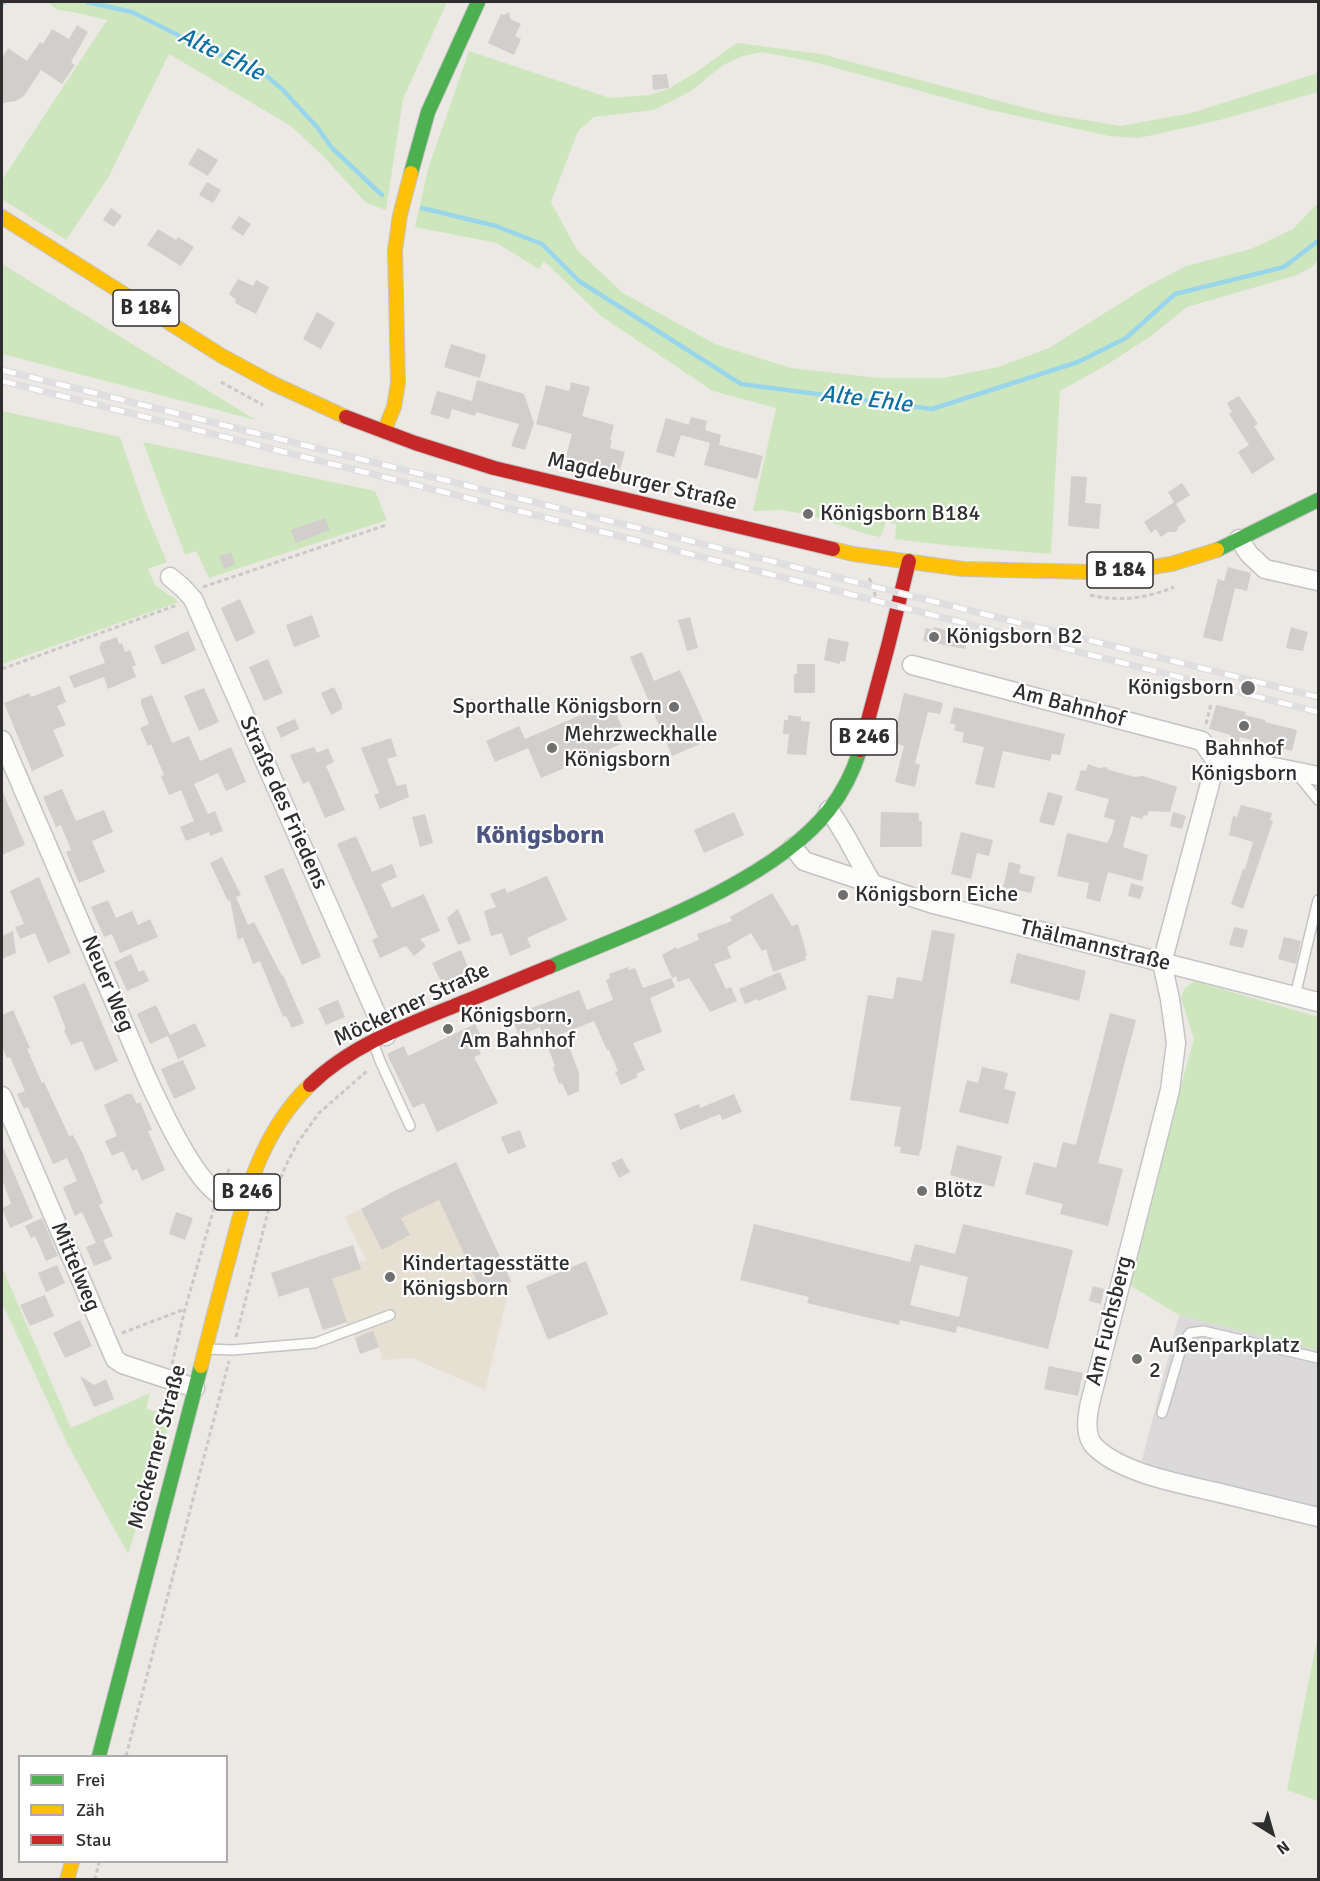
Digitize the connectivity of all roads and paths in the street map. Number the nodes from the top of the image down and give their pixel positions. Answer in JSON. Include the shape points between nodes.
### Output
{"nodes":[{"id":1,"x":478,"y":2,"type":"edge"},
{"id":2,"x":2,"y":217,"type":"edge"},
{"id":3,"x":384,"y":431,"type":"junction"},
{"id":4,"x":1318,"y":501,"type":"edge"},
{"id":5,"x":386,"y":525,"type":"dead end"},
{"id":6,"x":1239,"y":539,"type":"junction"},
{"id":7,"x":909,"y":561,"type":"junction"},
{"id":8,"x":865,"y":575,"type":"dead end"},
{"id":9,"x":170,"y":577,"type":"dead end"},
{"id":10,"x":1318,"y":581,"type":"edge"},
{"id":11,"x":190,"y":596,"type":"junction"},
{"id":12,"x":876,"y":609,"type":"dead end"},
{"id":13,"x":912,"y":665,"type":"dead end"},
{"id":14,"x":2,"y":669,"type":"edge"},
{"id":15,"x":1270,"y":696,"type":"dead end"},
{"id":16,"x":1269,"y":703,"type":"dead end"},
{"id":17,"x":1211,"y":704,"type":"dead end"},
{"id":18,"x":2,"y":740,"type":"edge"},
{"id":19,"x":1202,"y":741,"type":"junction"},
{"id":20,"x":1216,"y":761,"type":"junction"},
{"id":21,"x":1296,"y":772,"type":"junction"},
{"id":22,"x":1318,"y":776,"type":"edge"},
{"id":23,"x":1318,"y":800,"type":"edge"},
{"id":24,"x":829,"y":810,"type":"junction"},
{"id":25,"x":793,"y":847,"type":"junction"},
{"id":26,"x":872,"y":883,"type":"junction"},
{"id":27,"x":1318,"y":900,"type":"edge"},
{"id":28,"x":1162,"y":963,"type":"junction"},
{"id":29,"x":1295,"y":996,"type":"junction"},
{"id":30,"x":1318,"y":1002,"type":"edge"},
{"id":31,"x":380,"y":1039,"type":"junction"},
{"id":32,"x":380,"y":1061,"type":"junction"},
{"id":33,"x":2,"y":1096,"type":"edge"},
{"id":34,"x":410,"y":1126,"type":"dead end"},
{"id":35,"x":243,"y":1203,"type":"junction"},
{"id":36,"x":390,"y":1315,"type":"dead end"},
{"id":37,"x":106,"y":1340,"type":"junction"},
{"id":38,"x":205,"y":1348,"type":"junction"},
{"id":39,"x":232,"y":1350,"type":"junction"},
{"id":40,"x":1318,"y":1358,"type":"edge"},
{"id":41,"x":168,"y":1380,"type":"junction"},
{"id":42,"x":195,"y":1388,"type":"junction"},
{"id":43,"x":1162,"y":1413,"type":"dead end"},
{"id":44,"x":1318,"y":1517,"type":"edge"},
{"id":45,"x":99,"y":1755,"type":"edge"},
{"id":46,"x":126,"y":1755,"type":"edge"},
{"id":47,"x":72,"y":1863,"type":"edge"},
{"id":48,"x":99,"y":1863,"type":"edge"},
{"id":49,"x":67,"y":1880,"type":"edge"},
{"id":50,"x":95,"y":1880,"type":"edge"}],
"edges":[{"from":1,"to":3,"type":"main road","via":[[428,112],[396,233],[398,383]]},
{"from":2,"to":3,"type":"main road","name":"Magdeburger Straße","number":"B 184","via":[[239,366]]},
{"from":3,"to":7,"type":"main road","name":"Magdeburger Straße","number":"B 184","via":[[541,480],[853,554]]},
{"from":4,"to":6,"type":"main road","name":"Magdeburger Straße","number":"B 184"},
{"from":5,"to":11,"type":"path"},
{"from":6,"to":7,"type":"main road","name":"Magdeburger Straße","number":"B 184","via":[[1191,558],[1133,570],[1001,571]]},
{"from":6,"to":10,"type":"street","via":[[1265,569]]},
{"from":7,"to":24,"type":"main road","name":"Möckerner Straße","number":"B 246","via":[[862,747],[850,777]]},
{"from":8,"to":12,"type":"path","via":[[874,587]]},
{"from":9,"to":11,"type":"street","name":"Straße des Friedens"},
{"from":11,"to":14,"type":"path"},
{"from":11,"to":31,"type":"street","name":"Straße des Friedens"},
{"from":13,"to":19,"type":"street","name":"Am Bahnhof"},
{"from":15,"to":16,"type":"path"},
{"from":17,"to":19,"type":"path"},
{"from":18,"to":35,"type":"street","name":"Neuer Weg","via":[[166,1118],[208,1184],[218,1193]]},
{"from":19,"to":20,"type":"street"},
{"from":20,"to":21,"type":"street","via":[[1245,761]]},
{"from":20,"to":28,"type":"street"},
{"from":21,"to":22,"type":"street"},
{"from":21,"to":23,"type":"lane"},
{"from":24,"to":25,"type":"main road","name":"Möckerner Straße","number":"B 246"},
{"from":24,"to":26,"type":"street"},
{"from":25,"to":26,"type":"street","name":"Thälmannstraße","via":[[804,861]]},
{"from":25,"to":31,"type":"main road","name":"Möckerner Straße","number":"B 246","via":[[748,876],[681,910]]},
{"from":26,"to":28,"type":"street","name":"Thälmannstraße","via":[[930,903]]},
{"from":27,"to":29,"type":"lane"},
{"from":28,"to":29,"type":"street","name":"Thälmannstraße"},
{"from":28,"to":44,"type":"street","name":"Am Fuchsberg","via":[[1176,1043],[1170,1090],[1090,1403],[1087,1430],[1093,1446],[1137,1470]]},
{"from":29,"to":30,"type":"street","name":"Thälmannstraße"},
{"from":31,"to":32,"type":"lane"},
{"from":31,"to":35,"type":"main road","name":"Möckerner Straße","number":"B 246","via":[[327,1070],[290,1107],[262,1151]]},
{"from":32,"to":34,"type":"lane"},
{"from":32,"to":39,"type":"path","via":[[319,1113],[290,1158],[270,1204]]},
{"from":33,"to":37,"type":"street","name":"Mittelweg"},
{"from":35,"to":38,"type":"main road","name":"Möckerner Straße","number":"B 246"},
{"from":36,"to":39,"type":"lane","via":[[315,1343]]},
{"from":37,"to":41,"type":"street","name":"Mittelweg","via":[[118,1362]]},
{"from":37,"to":41,"type":"path","via":[[184,1309]]},
{"from":38,"to":39,"type":"lane"},
{"from":38,"to":42,"type":"main road","name":"Möckerner Straße","number":"B 246"},
{"from":39,"to":46,"type":"path"},
{"from":40,"to":43,"type":"lane","via":[[1203,1331],[1190,1333]]},
{"from":41,"to":42,"type":"street","name":"Mittelweg"},
{"from":42,"to":45,"type":"main road","name":"Möckerner Straße","number":"B 246"},
{"from":47,"to":49,"type":"main road"},
{"from":48,"to":50,"type":"path"}]}
